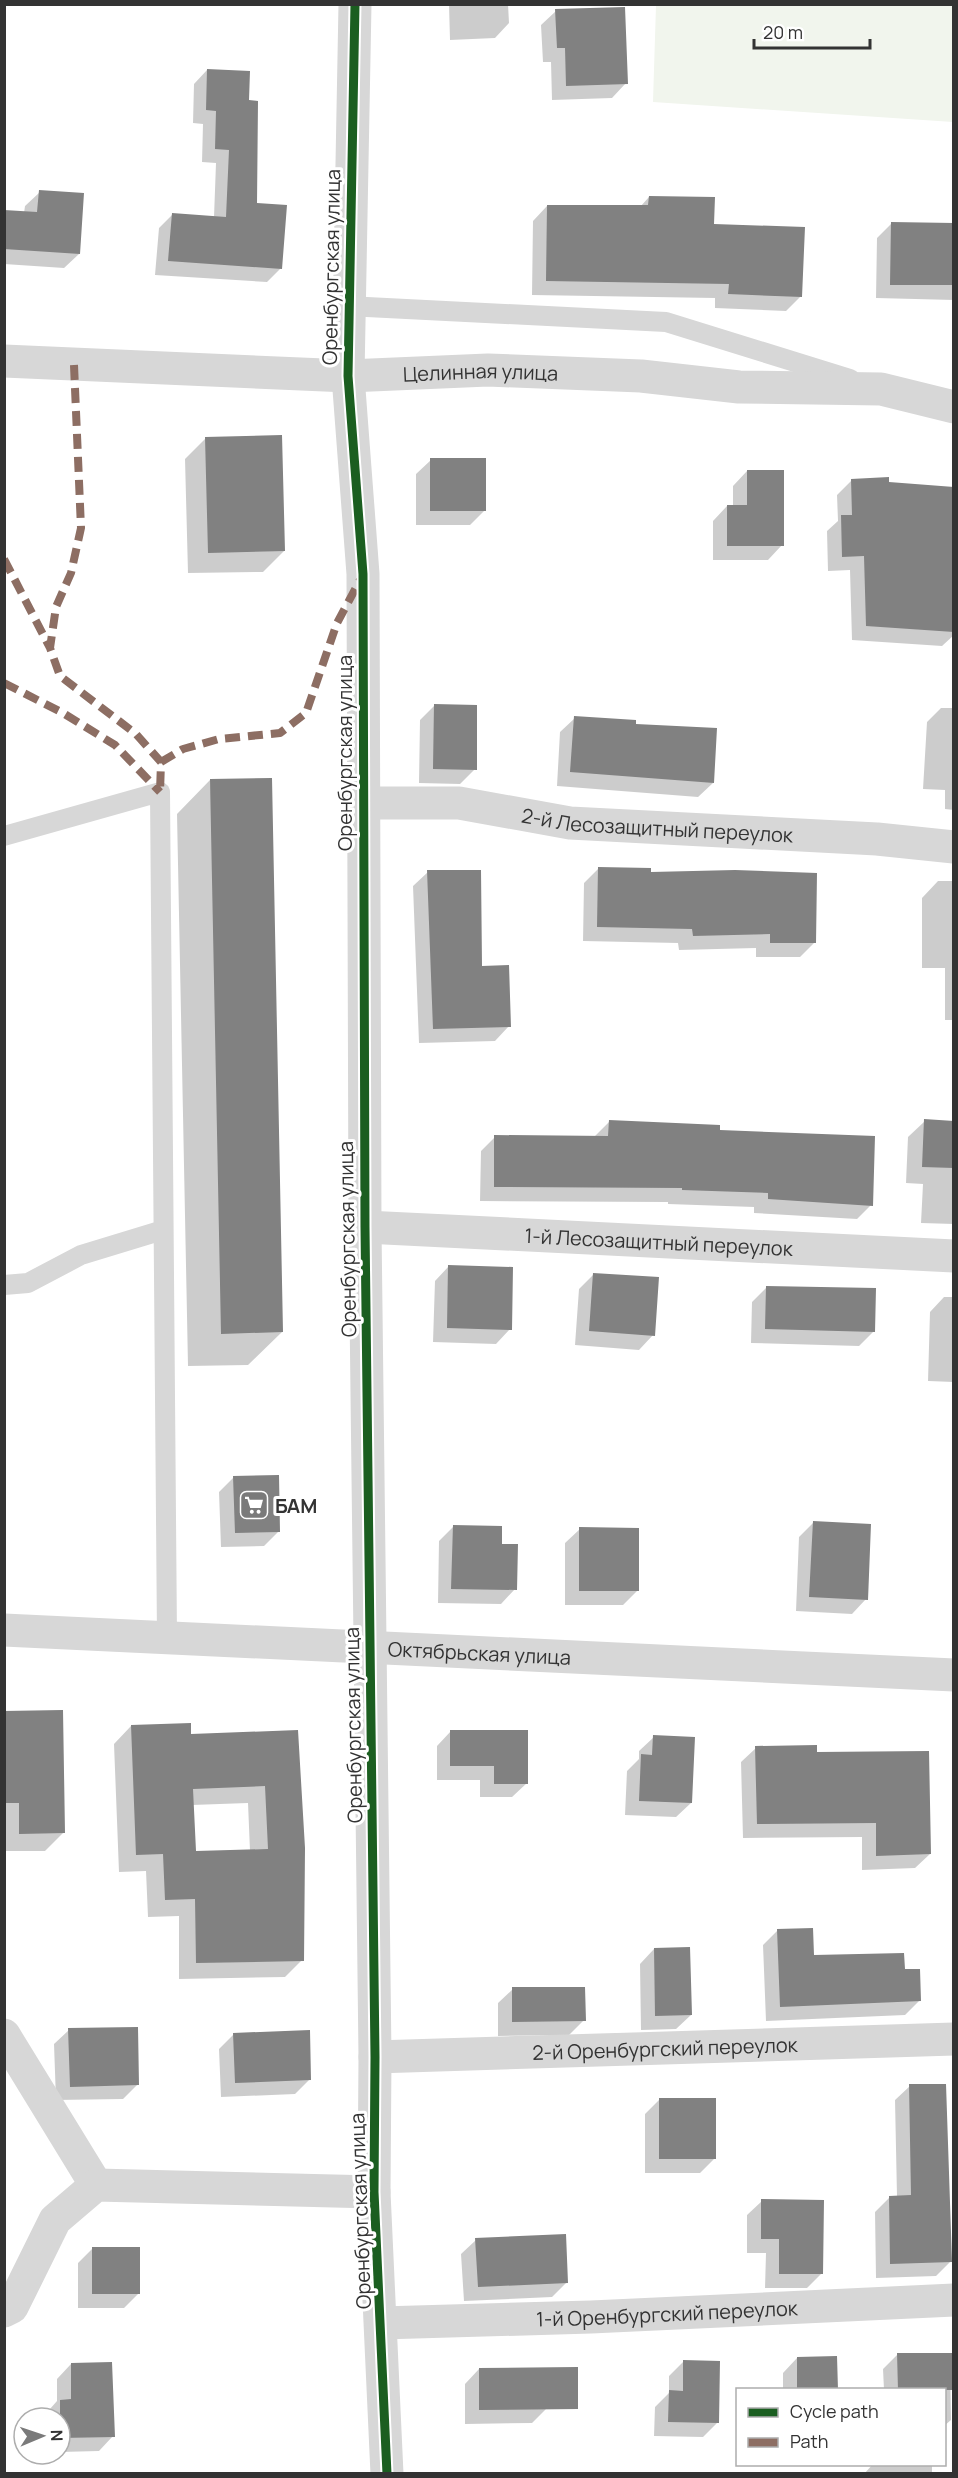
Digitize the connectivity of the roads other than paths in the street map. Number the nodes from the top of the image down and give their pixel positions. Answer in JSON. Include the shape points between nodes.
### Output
{"nodes":[{"id":1,"x":356,"y":4,"type":"edge"},
{"id":2,"x":347,"y":306,"type":"junction"},
{"id":3,"x":4,"y":361,"type":"edge"},
{"id":4,"x":348,"y":376,"type":"junction"},
{"id":5,"x":881,"y":389,"type":"junction"},
{"id":6,"x":954,"y":407,"type":"edge"},
{"id":7,"x":362,"y":804,"type":"junction"},
{"id":8,"x":4,"y":836,"type":"edge"},
{"id":9,"x":954,"y":847,"type":"edge"},
{"id":10,"x":365,"y":1227,"type":"junction"},
{"id":11,"x":163,"y":1230,"type":"junction"},
{"id":12,"x":954,"y":1256,"type":"edge"},
{"id":13,"x":4,"y":1285,"type":"edge"},
{"id":14,"x":4,"y":1630,"type":"edge"},
{"id":15,"x":167,"y":1638,"type":"junction"},
{"id":16,"x":370,"y":1647,"type":"junction"},
{"id":17,"x":954,"y":1675,"type":"edge"},
{"id":18,"x":4,"y":2036,"type":"edge"},
{"id":19,"x":954,"y":2039,"type":"edge"},
{"id":20,"x":375,"y":2057,"type":"junction"},
{"id":21,"x":96,"y":2185,"type":"junction"},
{"id":22,"x":374,"y":2192,"type":"junction"},
{"id":23,"x":954,"y":2300,"type":"edge"},
{"id":24,"x":4,"y":2311,"type":"edge"},
{"id":25,"x":381,"y":2323,"type":"junction"},
{"id":26,"x":387,"y":2474,"type":"edge"}],
"edges":[{"from":1,"to":2,"type":"street","name":"Оренбургская улица"},
{"from":2,"to":4,"type":"street","name":"Оренбургская улица"},
{"from":2,"to":5,"type":"lane","via":[[666,322]]},
{"from":3,"to":4,"type":"street","name":"Целинная улица"},
{"from":4,"to":5,"type":"street","name":"Целинная улица","via":[[488,370],[641,376],[739,387]]},
{"from":4,"to":7,"type":"street","name":"Оренбургская улица","via":[[363,574]]},
{"from":5,"to":6,"type":"street","name":"Целинная улица"},
{"from":7,"to":9,"type":"street","name":"2-й Лесозащитный переулок","via":[[459,802],[570,823],[877,839]]},
{"from":7,"to":10,"type":"street","name":"Оренбургская улица"},
{"from":8,"to":11,"type":"lane","via":[[160,792]]},
{"from":10,"to":12,"type":"street","name":"1-й Лесозащитный переулок"},
{"from":10,"to":16,"type":"street","name":"Оренбургская улица"},
{"from":11,"to":13,"type":"lane","via":[[81,1255],[28,1283]]},
{"from":11,"to":15,"type":"lane"},
{"from":14,"to":15,"type":"street","name":"Октябрьская улица"},
{"from":15,"to":16,"type":"street","name":"Октябрьская улица"},
{"from":16,"to":17,"type":"street","name":"Октябрьская улица"},
{"from":16,"to":20,"type":"street","name":"Оренбургская улица"},
{"from":18,"to":21,"type":"street"},
{"from":19,"to":20,"type":"street","name":"2-й Оренбургский переулок"},
{"from":20,"to":22,"type":"street","name":"Оренбургская улица"},
{"from":21,"to":22,"type":"street"},
{"from":21,"to":24,"type":"street","via":[[55,2220],[12,2307]]},
{"from":22,"to":25,"type":"street","name":"Оренбургская улица"},
{"from":23,"to":25,"type":"street","name":"1-й Оренбургский переулок"},
{"from":25,"to":26,"type":"street","name":"Оренбургская улица"}]}
